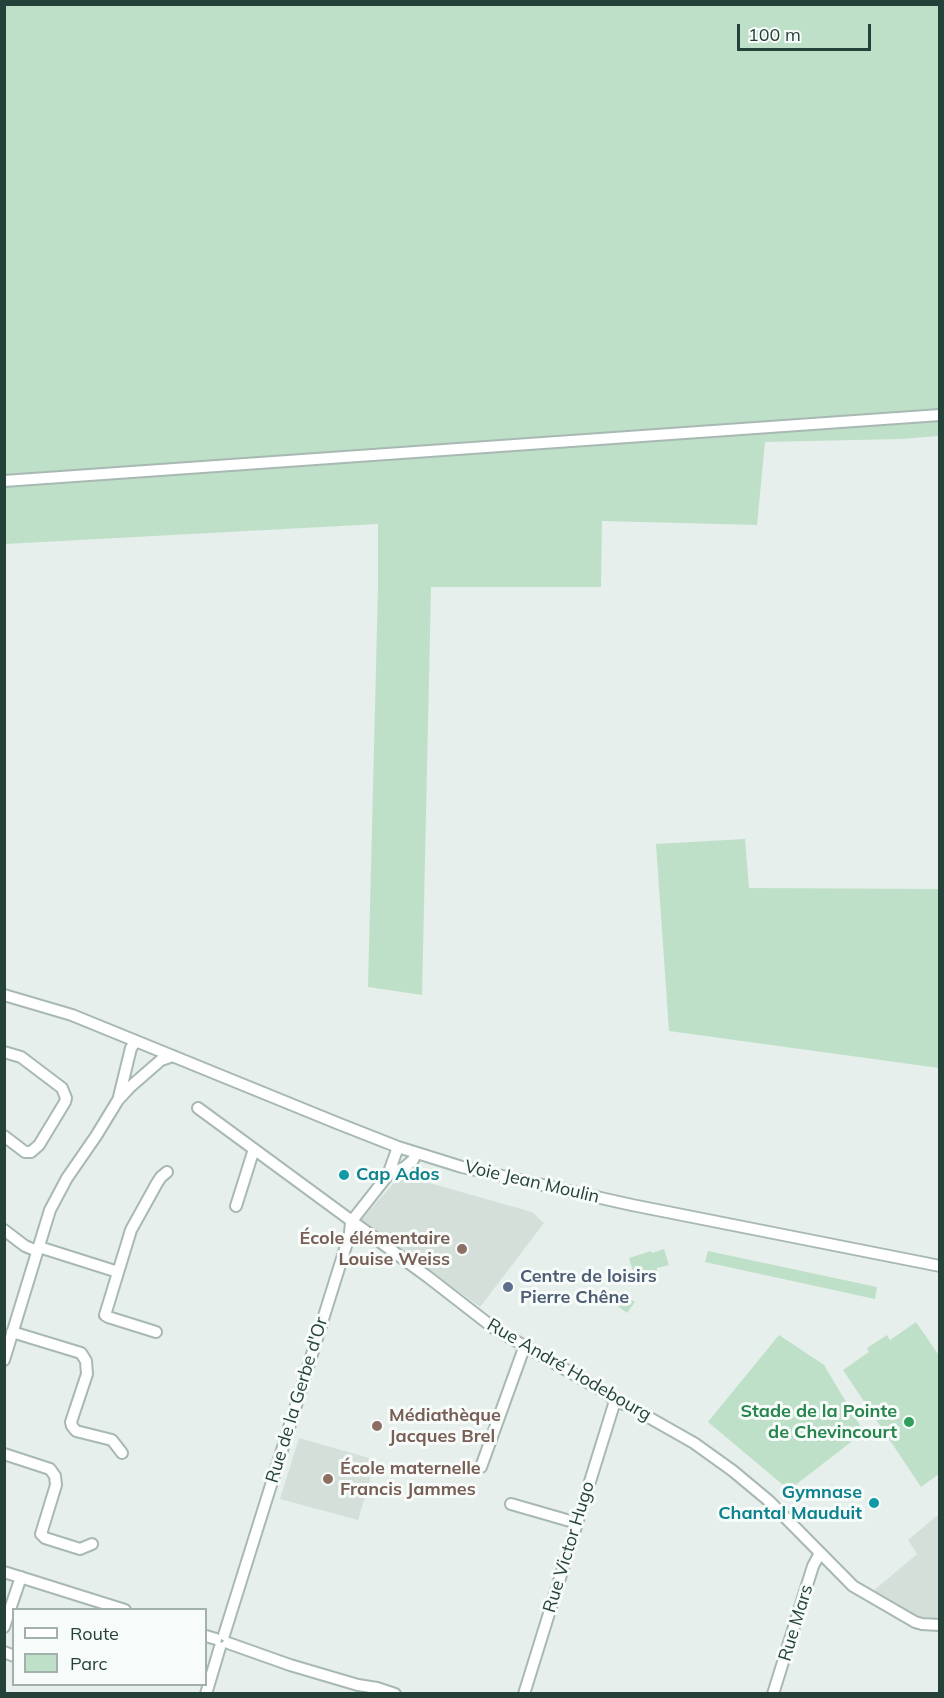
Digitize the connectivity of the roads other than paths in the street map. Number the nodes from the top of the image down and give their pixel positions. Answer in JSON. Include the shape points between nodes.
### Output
{"nodes":[{"id":1,"x":939,"y":415,"type":"edge"},
{"id":2,"x":4,"y":481,"type":"edge"},
{"id":3,"x":4,"y":995,"type":"edge"},
{"id":4,"x":136,"y":1041,"type":"junction"},
{"id":5,"x":4,"y":1052,"type":"edge"},
{"id":6,"x":173,"y":1056,"type":"junction"},
{"id":7,"x":118,"y":1100,"type":"junction"},
{"id":8,"x":198,"y":1108,"type":"dead end"},
{"id":9,"x":4,"y":1136,"type":"edge"},
{"id":10,"x":398,"y":1147,"type":"junction"},
{"id":11,"x":254,"y":1149,"type":"junction"},
{"id":12,"x":416,"y":1153,"type":"junction"},
{"id":13,"x":167,"y":1172,"type":"dead end"},
{"id":14,"x":388,"y":1175,"type":"junction"},
{"id":15,"x":236,"y":1206,"type":"dead end"},
{"id":16,"x":351,"y":1222,"type":"junction"},
{"id":17,"x":4,"y":1230,"type":"edge"},
{"id":18,"x":38,"y":1249,"type":"junction"},
{"id":19,"x":939,"y":1266,"type":"edge"},
{"id":20,"x":118,"y":1272,"type":"junction"},
{"id":21,"x":12,"y":1332,"type":"junction"},
{"id":22,"x":156,"y":1332,"type":"dead end"},
{"id":23,"x":524,"y":1347,"type":"junction"},
{"id":24,"x":4,"y":1360,"type":"edge"},
{"id":25,"x":615,"y":1401,"type":"junction"},
{"id":26,"x":122,"y":1453,"type":"dead end"},
{"id":27,"x":4,"y":1455,"type":"edge"},
{"id":28,"x":481,"y":1467,"type":"dead end"},
{"id":29,"x":511,"y":1504,"type":"dead end"},
{"id":30,"x":577,"y":1523,"type":"junction"},
{"id":31,"x":92,"y":1544,"type":"dead end"},
{"id":32,"x":820,"y":1553,"type":"junction"},
{"id":33,"x":4,"y":1572,"type":"edge"},
{"id":34,"x":21,"y":1578,"type":"junction"},
{"id":35,"x":118,"y":1608,"type":"edge"},
{"id":36,"x":939,"y":1625,"type":"edge"},
{"id":37,"x":4,"y":1627,"type":"edge"},
{"id":38,"x":219,"y":1640,"type":"edge"},
{"id":39,"x":206,"y":1694,"type":"edge"},
{"id":40,"x":395,"y":1694,"type":"edge"},
{"id":41,"x":524,"y":1694,"type":"edge"},
{"id":42,"x":773,"y":1694,"type":"edge"}],
"edges":[{"from":1,"to":2,"type":"street"},
{"from":3,"to":4,"type":"street","name":"Voie Jean Moulin","via":[[72,1015]]},
{"from":4,"to":6,"type":"street","name":"Voie Jean Moulin"},
{"from":4,"to":7,"type":"street"},
{"from":5,"to":9,"type":"street","via":[[21,1057],[62,1088],[66,1098],[31,1152],[25,1152]]},
{"from":6,"to":7,"type":"street","via":[[161,1060]]},
{"from":6,"to":10,"type":"street","name":"Voie Jean Moulin"},
{"from":7,"to":18,"type":"street","via":[[50,1210]]},
{"from":8,"to":11,"type":"street","name":"Rue André Hodebourg"},
{"from":10,"to":12,"type":"street","name":"Voie Jean Moulin"},
{"from":10,"to":14,"type":"street","name":"Rue de la Gerbe d'Or"},
{"from":11,"to":15,"type":"street"},
{"from":11,"to":16,"type":"street","name":"Rue André Hodebourg"},
{"from":12,"to":14,"type":"street","name":"Rue de la Gerbe d'Or","via":[[405,1167]]},
{"from":12,"to":19,"type":"street","name":"Voie Jean Moulin","via":[[632,1205]]},
{"from":13,"to":20,"type":"street","via":[[131,1230]]},
{"from":14,"to":16,"type":"street","name":"Rue de la Gerbe d'Or"},
{"from":16,"to":23,"type":"street","name":"Rue André Hodebourg"},
{"from":16,"to":38,"type":"street","name":"Rue de la Gerbe d'Or"},
{"from":17,"to":18,"type":"street","via":[[25,1246]]},
{"from":18,"to":20,"type":"street"},
{"from":18,"to":21,"type":"street"},
{"from":20,"to":22,"type":"street","via":[[105,1315]]},
{"from":21,"to":24,"type":"street"},
{"from":21,"to":26,"type":"street","via":[[81,1353],[87,1374],[72,1426],[76,1431],[112,1440]]},
{"from":23,"to":25,"type":"street","name":"Rue André Hodebourg"},
{"from":23,"to":28,"type":"street"},
{"from":25,"to":30,"type":"street","name":"Rue Victor Hugo"},
{"from":25,"to":32,"type":"street","name":"Rue André Hodebourg","via":[[694,1443],[734,1471]]},
{"from":27,"to":31,"type":"street","via":[[50,1469],[56,1476],[41,1534],[80,1549]]},
{"from":29,"to":30,"type":"street"},
{"from":30,"to":41,"type":"street","name":"Rue Victor Hugo"},
{"from":32,"to":36,"type":"street","name":"Rue André Hodebourg","via":[[853,1586],[872,1598],[922,1624]]},
{"from":32,"to":42,"type":"street","name":"Rue Mars"},
{"from":33,"to":34,"type":"street"},
{"from":34,"to":35,"type":"street"},
{"from":34,"to":37,"type":"street"},
{"from":38,"to":39,"type":"street","name":"Rue de la Gerbe d'Or"},
{"from":38,"to":40,"type":"street","via":[[290,1665]]}]}
